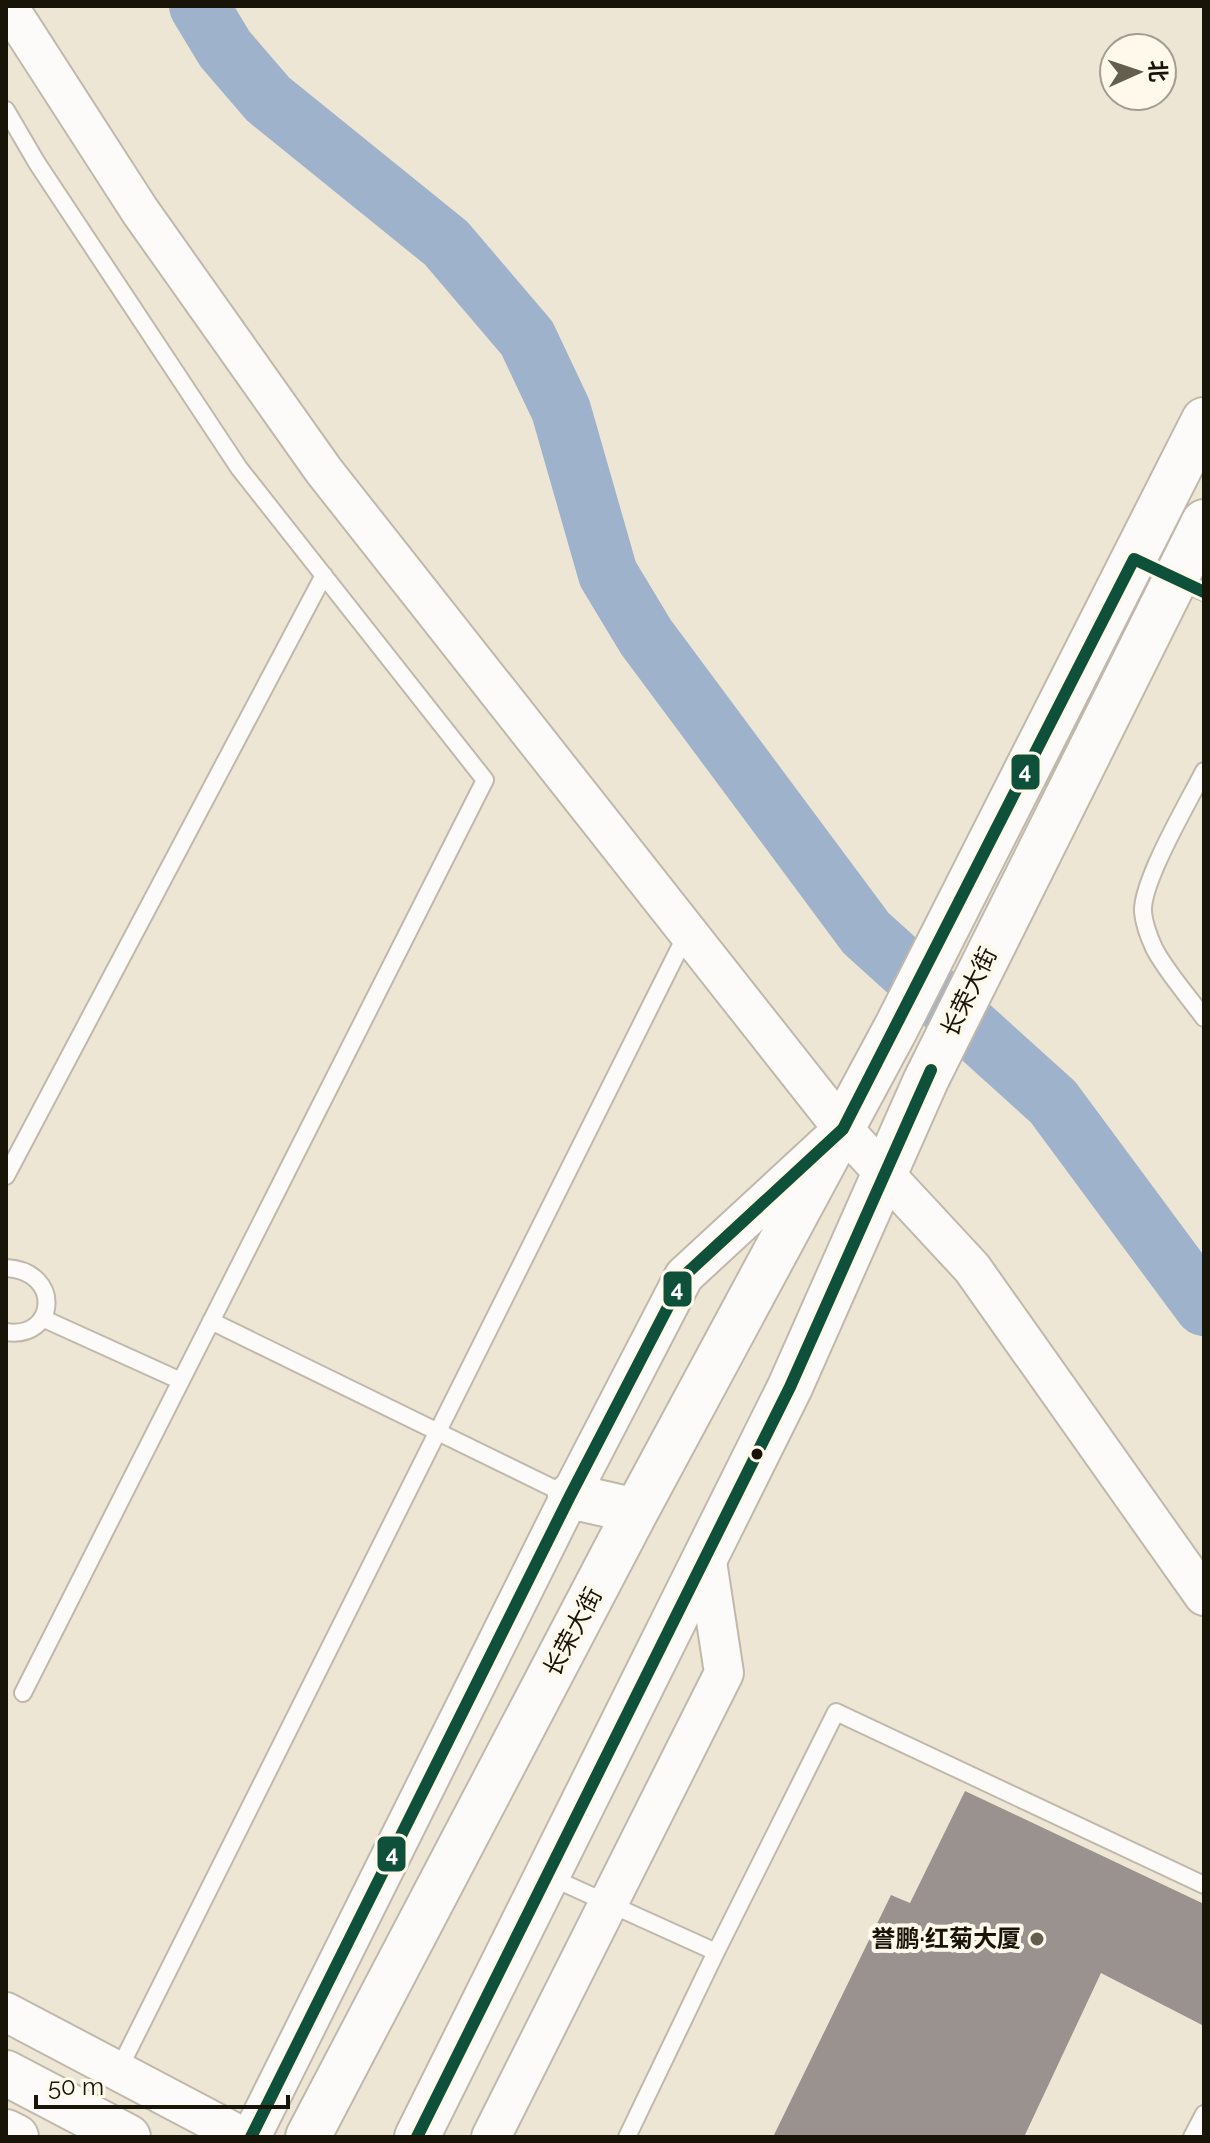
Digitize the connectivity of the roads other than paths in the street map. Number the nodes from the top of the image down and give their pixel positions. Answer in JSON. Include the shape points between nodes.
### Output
{"nodes":[{"id":1,"x":8,"y":6,"type":"edge"},
{"id":2,"x":6,"y":110,"type":"edge"},
{"id":3,"x":1204,"y":420,"type":"edge"},
{"id":4,"x":1203,"y":524,"type":"edge"},
{"id":5,"x":1134,"y":559,"type":"junction"},
{"id":6,"x":324,"y":575,"type":"junction"},
{"id":7,"x":1190,"y":586,"type":"edge"},
{"id":8,"x":1204,"y":771,"type":"edge"},
{"id":9,"x":688,"y":932,"type":"junction"},
{"id":10,"x":1204,"y":1018,"type":"edge"},
{"id":11,"x":843,"y":1129,"type":"junction"},
{"id":12,"x":883,"y":1174,"type":"junction"},
{"id":13,"x":6,"y":1176,"type":"edge"},
{"id":14,"x":6,"y":1268,"type":"edge"},
{"id":15,"x":42,"y":1318,"type":"junction"},
{"id":16,"x":211,"y":1321,"type":"junction"},
{"id":17,"x":6,"y":1332,"type":"edge"},
{"id":18,"x":181,"y":1381,"type":"junction"},
{"id":19,"x":438,"y":1431,"type":"junction"},
{"id":20,"x":570,"y":1496,"type":"junction"},
{"id":21,"x":636,"y":1511,"type":"junction"},
{"id":22,"x":706,"y":1555,"type":"junction"},
{"id":23,"x":1204,"y":1596,"type":"edge"},
{"id":24,"x":23,"y":1693,"type":"dead end"},
{"id":25,"x":547,"y":1875,"type":"junction"},
{"id":26,"x":1204,"y":1885,"type":"edge"},
{"id":27,"x":608,"y":1903,"type":"junction"},
{"id":28,"x":716,"y":1952,"type":"junction"},
{"id":29,"x":6,"y":2012,"type":"edge"},
{"id":30,"x":118,"y":2071,"type":"junction"},
{"id":31,"x":6,"y":2073,"type":"edge"},
{"id":32,"x":1204,"y":2114,"type":"edge"},
{"id":33,"x":6,"y":2132,"type":"edge"},
{"id":34,"x":16,"y":2137,"type":"edge"},
{"id":35,"x":128,"y":2137,"type":"edge"},
{"id":36,"x":243,"y":2137,"type":"edge"},
{"id":37,"x":251,"y":2137,"type":"edge"},
{"id":38,"x":308,"y":2137,"type":"edge"},
{"id":39,"x":417,"y":2137,"type":"edge"},
{"id":40,"x":491,"y":2137,"type":"edge"},
{"id":41,"x":627,"y":2137,"type":"edge"},
{"id":42,"x":1192,"y":2137,"type":"edge"}],
"edges":[{"from":1,"to":9,"type":"street","via":[[140,211],[324,471]]},
{"from":2,"to":6,"type":"lane","via":[[239,468]]},
{"from":3,"to":5,"type":"main road","name":"长荣大街"},
{"from":4,"to":7,"type":"main road","name":"长荣大街"},
{"from":5,"to":7,"type":"lane"},
{"from":5,"to":11,"type":"main road","name":"长荣大街"},
{"from":6,"to":13,"type":"lane"},
{"from":6,"to":16,"type":"lane","via":[[485,780]]},
{"from":7,"to":12,"type":"main road","name":"长荣大街","via":[[1017,896]]},
{"from":8,"to":10,"type":"lane","via":[[1153,872],[1143,911],[1156,952]]},
{"from":9,"to":11,"type":"street"},
{"from":9,"to":19,"type":"lane"},
{"from":11,"to":12,"type":"street"},
{"from":11,"to":20,"type":"street","name":"长荣大街","via":[[684,1276]]},
{"from":11,"to":21,"type":"main road","name":"长荣大街"},
{"from":12,"to":22,"type":"main road","name":"长荣大街","via":[[790,1387]]},
{"from":12,"to":23,"type":"street","via":[[972,1268]]},
{"from":14,"to":15,"type":"lane","via":[[35,1277],[47,1295]]},
{"from":15,"to":17,"type":"lane","via":[[17,1334]]},
{"from":15,"to":18,"type":"lane"},
{"from":16,"to":18,"type":"lane"},
{"from":16,"to":19,"type":"lane"},
{"from":18,"to":24,"type":"lane"},
{"from":19,"to":20,"type":"lane"},
{"from":19,"to":30,"type":"lane"},
{"from":20,"to":21,"type":"main road"},
{"from":20,"to":37,"type":"street","name":"长荣大街"},
{"from":21,"to":38,"type":"main road","name":"长荣大街"},
{"from":22,"to":25,"type":"main road","name":"长荣大街"},
{"from":22,"to":27,"type":"street","via":[[724,1673]]},
{"from":25,"to":27,"type":"lane"},
{"from":25,"to":39,"type":"main road","name":"长荣大街"},
{"from":26,"to":28,"type":"lane","via":[[836,1712]]},
{"from":27,"to":28,"type":"lane"},
{"from":27,"to":40,"type":"street"},
{"from":28,"to":41,"type":"lane"},
{"from":29,"to":30,"type":"street"},
{"from":30,"to":36,"type":"street"},
{"from":31,"to":35,"type":"main road"},
{"from":32,"to":42,"type":"lane"},
{"from":33,"to":34,"type":"main road"}]}
